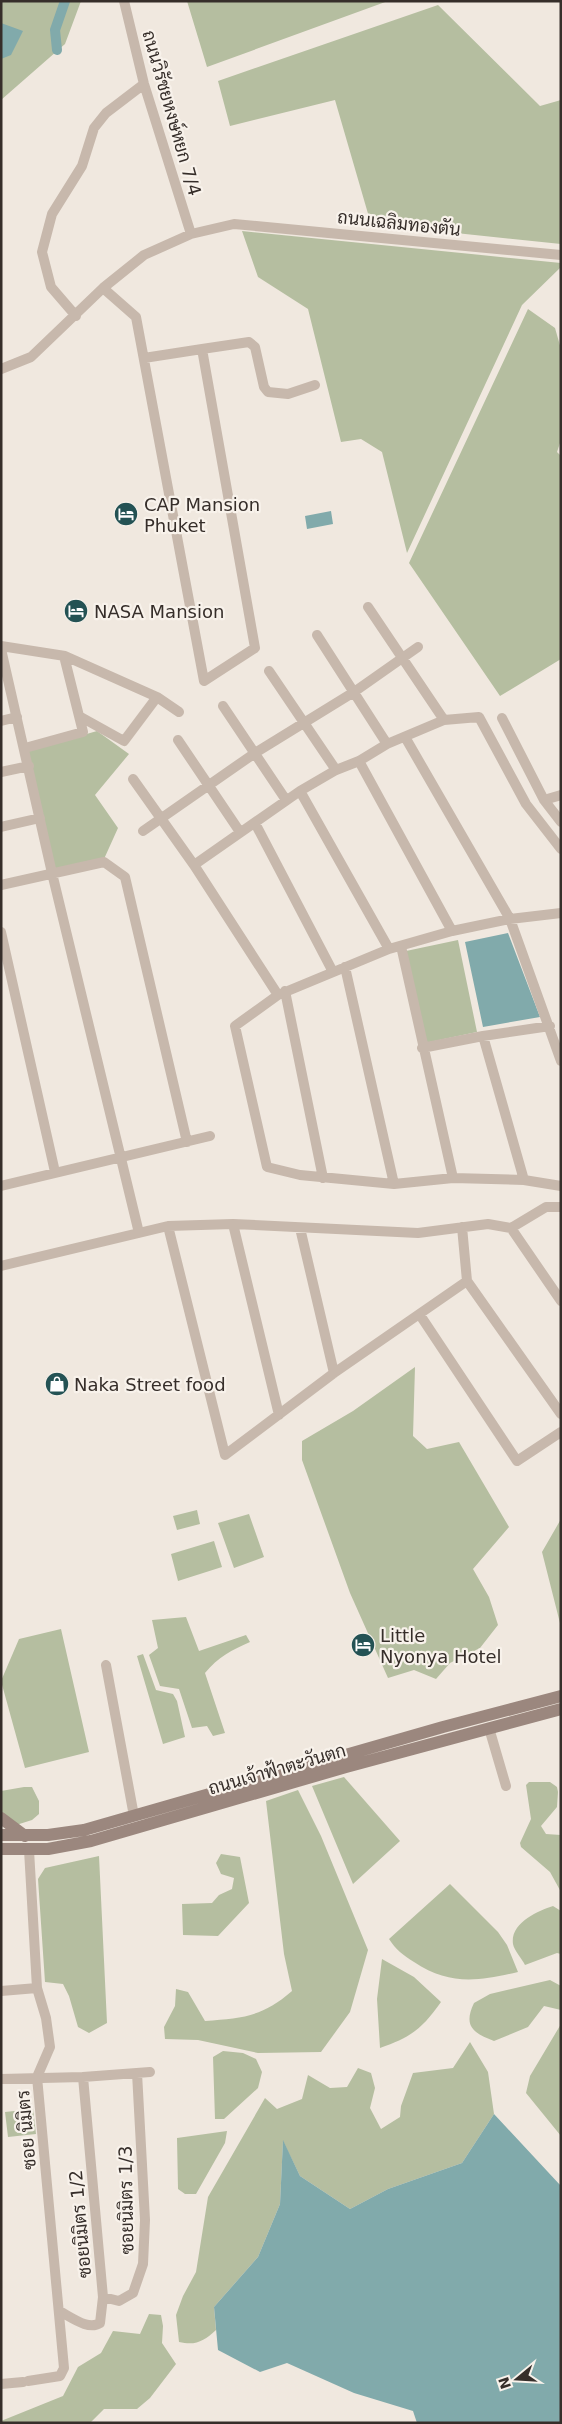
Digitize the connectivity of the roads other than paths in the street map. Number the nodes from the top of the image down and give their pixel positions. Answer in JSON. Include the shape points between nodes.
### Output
{"nodes":[{"id":1,"x":124,"y":1,"type":"edge"},
{"id":2,"x":144,"y":84,"type":"junction"},
{"id":3,"x":190,"y":234,"type":"junction"},
{"id":4,"x":561,"y":255,"type":"edge"},
{"id":5,"x":103,"y":288,"type":"junction"},
{"id":6,"x":76,"y":316,"type":"junction"},
{"id":7,"x":202,"y":349,"type":"junction"},
{"id":8,"x":144,"y":358,"type":"junction"},
{"id":9,"x":1,"y":369,"type":"edge"},
{"id":10,"x":316,"y":385,"type":"dead end"},
{"id":11,"x":368,"y":607,"type":"dead end"},
{"id":12,"x":317,"y":635,"type":"dead end"},
{"id":13,"x":1,"y":647,"type":"edge"},
{"id":14,"x":418,"y":647,"type":"dead end"},
{"id":15,"x":64,"y":656,"type":"junction"},
{"id":16,"x":402,"y":657,"type":"junction"},
{"id":17,"x":3,"y":664,"type":"edge"},
{"id":18,"x":270,"y":671,"type":"dead end"},
{"id":19,"x":354,"y":692,"type":"junction"},
{"id":20,"x":157,"y":697,"type":"junction"},
{"id":21,"x":223,"y":706,"type":"dead end"},
{"id":22,"x":179,"y":712,"type":"dead end"},
{"id":23,"x":79,"y":716,"type":"junction"},
{"id":24,"x":17,"y":717,"type":"junction"},
{"id":25,"x":502,"y":718,"type":"dead end"},
{"id":26,"x":444,"y":720,"type":"junction"},
{"id":27,"x":1,"y":721,"type":"edge"},
{"id":28,"x":305,"y":723,"type":"junction"},
{"id":29,"x":405,"y":737,"type":"junction"},
{"id":30,"x":178,"y":740,"type":"dead end"},
{"id":31,"x":388,"y":744,"type":"junction"},
{"id":32,"x":24,"y":748,"type":"junction"},
{"id":33,"x":255,"y":753,"type":"junction"},
{"id":34,"x":359,"y":762,"type":"junction"},
{"id":35,"x":29,"y":766,"type":"junction"},
{"id":36,"x":336,"y":770,"type":"junction"},
{"id":37,"x":1,"y":772,"type":"edge"},
{"id":38,"x":133,"y":779,"type":"dead end"},
{"id":39,"x":210,"y":785,"type":"junction"},
{"id":40,"x":300,"y":790,"type":"junction"},
{"id":41,"x":561,"y":795,"type":"edge"},
{"id":42,"x":286,"y":800,"type":"junction"},
{"id":43,"x":544,"y":800,"type":"junction"},
{"id":44,"x":161,"y":817,"type":"junction"},
{"id":45,"x":40,"y":818,"type":"junction"},
{"id":46,"x":561,"y":822,"type":"edge"},
{"id":47,"x":255,"y":823,"type":"junction"},
{"id":48,"x":1,"y":827,"type":"edge"},
{"id":49,"x":143,"y":831,"type":"dead end"},
{"id":50,"x":240,"y":832,"type":"junction"},
{"id":51,"x":561,"y":848,"type":"edge"},
{"id":52,"x":194,"y":865,"type":"junction"},
{"id":53,"x":52,"y":873,"type":"junction"},
{"id":54,"x":1,"y":884,"type":"edge"},
{"id":55,"x":561,"y":913,"type":"edge"},
{"id":56,"x":510,"y":919,"type":"junction"},
{"id":57,"x":452,"y":931,"type":"junction"},
{"id":58,"x":1,"y":932,"type":"edge"},
{"id":59,"x":401,"y":946,"type":"junction"},
{"id":60,"x":389,"y":949,"type":"junction"},
{"id":61,"x":344,"y":967,"type":"junction"},
{"id":62,"x":333,"y":972,"type":"junction"},
{"id":63,"x":281,"y":993,"type":"junction"},
{"id":64,"x":550,"y":1026,"type":"junction"},
{"id":65,"x":483,"y":1036,"type":"junction"},
{"id":66,"x":422,"y":1048,"type":"junction"},
{"id":67,"x":561,"y":1060,"type":"edge"},
{"id":68,"x":210,"y":1136,"type":"dead end"},
{"id":69,"x":187,"y":1142,"type":"junction"},
{"id":70,"x":122,"y":1157,"type":"junction"},
{"id":71,"x":55,"y":1172,"type":"junction"},
{"id":72,"x":323,"y":1178,"type":"junction"},
{"id":73,"x":452,"y":1178,"type":"junction"},
{"id":74,"x":524,"y":1180,"type":"junction"},
{"id":75,"x":394,"y":1184,"type":"junction"},
{"id":76,"x":1,"y":1186,"type":"edge"},
{"id":77,"x":561,"y":1186,"type":"edge"},
{"id":78,"x":561,"y":1207,"type":"edge"},
{"id":79,"x":233,"y":1224,"type":"junction"},
{"id":80,"x":168,"y":1226,"type":"junction"},
{"id":81,"x":462,"y":1227,"type":"junction"},
{"id":82,"x":300,"y":1228,"type":"junction"},
{"id":83,"x":510,"y":1228,"type":"junction"},
{"id":84,"x":139,"y":1233,"type":"junction"},
{"id":85,"x":1,"y":1266,"type":"edge"},
{"id":86,"x":467,"y":1281,"type":"junction"},
{"id":87,"x":561,"y":1301,"type":"edge"},
{"id":88,"x":420,"y":1315,"type":"junction"},
{"id":89,"x":334,"y":1373,"type":"junction"},
{"id":90,"x":561,"y":1414,"type":"edge"},
{"id":91,"x":279,"y":1415,"type":"junction"},
{"id":92,"x":561,"y":1432,"type":"edge"},
{"id":93,"x":106,"y":1665,"type":"dead end"},
{"id":94,"x":561,"y":1696,"type":"edge"},
{"id":95,"x":561,"y":1709,"type":"edge"},
{"id":96,"x":489,"y":1728,"type":"junction"},
{"id":97,"x":506,"y":1786,"type":"dead end"},
{"id":98,"x":134,"y":1816,"type":"junction"},
{"id":99,"x":1,"y":1818,"type":"edge"},
{"id":100,"x":1,"y":1836,"type":"edge"},
{"id":101,"x":26,"y":1836,"type":"junction"},
{"id":102,"x":1,"y":1849,"type":"edge"},
{"id":103,"x":29,"y":1850,"type":"junction"},
{"id":104,"x":37,"y":1988,"type":"junction"},
{"id":105,"x":1,"y":1991,"type":"edge"},
{"id":106,"x":137,"y":2072,"type":"junction"},
{"id":107,"x":150,"y":2072,"type":"dead end"},
{"id":108,"x":83,"y":2077,"type":"junction"},
{"id":109,"x":38,"y":2078,"type":"junction"},
{"id":110,"x":1,"y":2079,"type":"edge"},
{"id":111,"x":103,"y":2297,"type":"junction"},
{"id":112,"x":59,"y":2311,"type":"junction"},
{"id":113,"x":1,"y":2384,"type":"edge"}],
"edges":[{"from":1,"to":2,"type":"street","name":"ถนนวิรัชยหงษ์หยก 7/4"},
{"from":2,"to":3,"type":"street","name":"ถนนวิรัชยหงษ์หยก 7/4"},
{"from":2,"to":6,"type":"street","via":[[106,113],[94,128],[82,166],[52,214],[42,252],[52,287]]},
{"from":3,"to":4,"type":"street","name":"ถนนเฉลิมทองตัน","via":[[234,224],[261,225]]},
{"from":3,"to":5,"type":"street","name":"ถนนเฉลิมทองตัน","via":[[144,256]]},
{"from":5,"to":6,"type":"street","name":"ถนนเฉลิมทองตัน"},
{"from":5,"to":8,"type":"street","via":[[136,317]]},
{"from":6,"to":9,"type":"street","name":"ถนนเฉลิมทองตัน","via":[[32,357]]},
{"from":7,"to":8,"type":"street"},
{"from":7,"to":8,"type":"street","via":[[255,648],[204,681]]},
{"from":7,"to":10,"type":"street","via":[[249,342],[255,348],[268,392],[288,394]]},
{"from":11,"to":16,"type":"street"},
{"from":12,"to":19,"type":"street"},
{"from":13,"to":15,"type":"street"},
{"from":13,"to":17,"type":"street"},
{"from":14,"to":16,"type":"street"},
{"from":15,"to":20,"type":"street"},
{"from":15,"to":23,"type":"street"},
{"from":16,"to":19,"type":"street"},
{"from":16,"to":26,"type":"street"},
{"from":17,"to":24,"type":"street"},
{"from":18,"to":28,"type":"street"},
{"from":19,"to":28,"type":"street"},
{"from":19,"to":31,"type":"street"},
{"from":20,"to":22,"type":"street"},
{"from":20,"to":23,"type":"street","via":[[124,741]]},
{"from":21,"to":33,"type":"street"},
{"from":23,"to":32,"type":"street","via":[[82,732]]},
{"from":24,"to":27,"type":"street"},
{"from":24,"to":32,"type":"street"},
{"from":25,"to":43,"type":"street"},
{"from":26,"to":29,"type":"street"},
{"from":26,"to":51,"type":"street","via":[[479,717],[526,804]]},
{"from":28,"to":33,"type":"street"},
{"from":28,"to":36,"type":"street"},
{"from":29,"to":31,"type":"street"},
{"from":29,"to":56,"type":"street"},
{"from":30,"to":39,"type":"street"},
{"from":31,"to":34,"type":"street"},
{"from":32,"to":35,"type":"street"},
{"from":33,"to":39,"type":"street"},
{"from":33,"to":42,"type":"street"},
{"from":34,"to":36,"type":"street"},
{"from":34,"to":57,"type":"street"},
{"from":35,"to":37,"type":"street"},
{"from":35,"to":45,"type":"street"},
{"from":36,"to":40,"type":"street"},
{"from":38,"to":44,"type":"street"},
{"from":39,"to":44,"type":"street"},
{"from":39,"to":50,"type":"street"},
{"from":40,"to":42,"type":"street"},
{"from":40,"to":60,"type":"street"},
{"from":41,"to":43,"type":"street"},
{"from":42,"to":47,"type":"street"},
{"from":43,"to":46,"type":"street"},
{"from":44,"to":49,"type":"street"},
{"from":44,"to":52,"type":"street"},
{"from":45,"to":48,"type":"street"},
{"from":45,"to":53,"type":"street"},
{"from":47,"to":50,"type":"street"},
{"from":47,"to":62,"type":"street"},
{"from":50,"to":52,"type":"street"},
{"from":52,"to":63,"type":"street"},
{"from":53,"to":54,"type":"street"},
{"from":53,"to":69,"type":"street","via":[[104,862],[125,878]]},
{"from":53,"to":70,"type":"street"},
{"from":55,"to":56,"type":"street"},
{"from":56,"to":57,"type":"street"},
{"from":56,"to":64,"type":"street"},
{"from":57,"to":59,"type":"street"},
{"from":58,"to":71,"type":"street"},
{"from":59,"to":60,"type":"street"},
{"from":59,"to":66,"type":"street"},
{"from":60,"to":61,"type":"street"},
{"from":61,"to":62,"type":"street"},
{"from":61,"to":75,"type":"street"},
{"from":62,"to":63,"type":"street"},
{"from":63,"to":72,"type":"street"},
{"from":63,"to":72,"type":"street","via":[[235,1026],[267,1167]]},
{"from":64,"to":65,"type":"street"},
{"from":64,"to":67,"type":"street"},
{"from":65,"to":66,"type":"street"},
{"from":65,"to":74,"type":"street"},
{"from":66,"to":73,"type":"street"},
{"from":68,"to":69,"type":"street"},
{"from":69,"to":70,"type":"street"},
{"from":70,"to":71,"type":"street"},
{"from":70,"to":84,"type":"street"},
{"from":71,"to":76,"type":"street"},
{"from":72,"to":75,"type":"street"},
{"from":73,"to":74,"type":"street"},
{"from":73,"to":75,"type":"street"},
{"from":74,"to":77,"type":"street"},
{"from":78,"to":83,"type":"street","via":[[546,1207]]},
{"from":79,"to":80,"type":"street"},
{"from":79,"to":82,"type":"street"},
{"from":79,"to":91,"type":"street"},
{"from":80,"to":84,"type":"street"},
{"from":80,"to":91,"type":"street","via":[[225,1455]]},
{"from":81,"to":82,"type":"street","via":[[418,1233]]},
{"from":81,"to":83,"type":"street","via":[[488,1224]]},
{"from":81,"to":86,"type":"street"},
{"from":82,"to":89,"type":"street"},
{"from":83,"to":87,"type":"street"},
{"from":84,"to":85,"type":"street"},
{"from":86,"to":88,"type":"street"},
{"from":86,"to":90,"type":"street"},
{"from":88,"to":89,"type":"street"},
{"from":88,"to":92,"type":"street","via":[[517,1461]]},
{"from":89,"to":91,"type":"street"},
{"from":93,"to":98,"type":"street"},
{"from":94,"to":98,"type":"main road","name":"ถนนเจ้าฟ้าตะวันตก","via":[[443,1726]]},
{"from":95,"to":96,"type":"main road","name":"ถนนเจ้าฟ้าตะวันตก"},
{"from":96,"to":97,"type":"street"},
{"from":96,"to":103,"type":"main road","name":"ถนนเจ้าฟ้าตะวันตก","via":[[91,1841],[62,1848]]},
{"from":98,"to":101,"type":"main road","name":"ถนนเจ้าฟ้าตะวันตก","via":[[74,1832]]},
{"from":99,"to":101,"type":"main road"},
{"from":100,"to":101,"type":"main road","name":"ถนนเจ้าฟ้าตะวันตก"},
{"from":102,"to":103,"type":"main road","name":"ถนนเจ้าฟ้าตะวันตก"},
{"from":103,"to":104,"type":"street","name":"ซอย นิมิตร"},
{"from":104,"to":105,"type":"street"},
{"from":104,"to":109,"type":"street","name":"ซอย นิมิตร","via":[[50,2047]]},
{"from":106,"to":107,"type":"street"},
{"from":106,"to":108,"type":"street"},
{"from":106,"to":111,"type":"street","name":"ซอยนิมิตร 1/3","via":[[145,2220],[143,2264],[133,2293],[119,2301]]},
{"from":108,"to":109,"type":"street"},
{"from":108,"to":111,"type":"street","name":"ซอยนิมิตร 1/2"},
{"from":109,"to":110,"type":"street"},
{"from":109,"to":112,"type":"street","name":"ซอย นิมิตร"},
{"from":111,"to":112,"type":"street","name":"ซอยนิมิตร 1/2","via":[[100,2323],[96,2326]]},
{"from":112,"to":113,"type":"street","name":"ซอย นิมิตร","via":[[63,2373],[53,2378]]}]}
